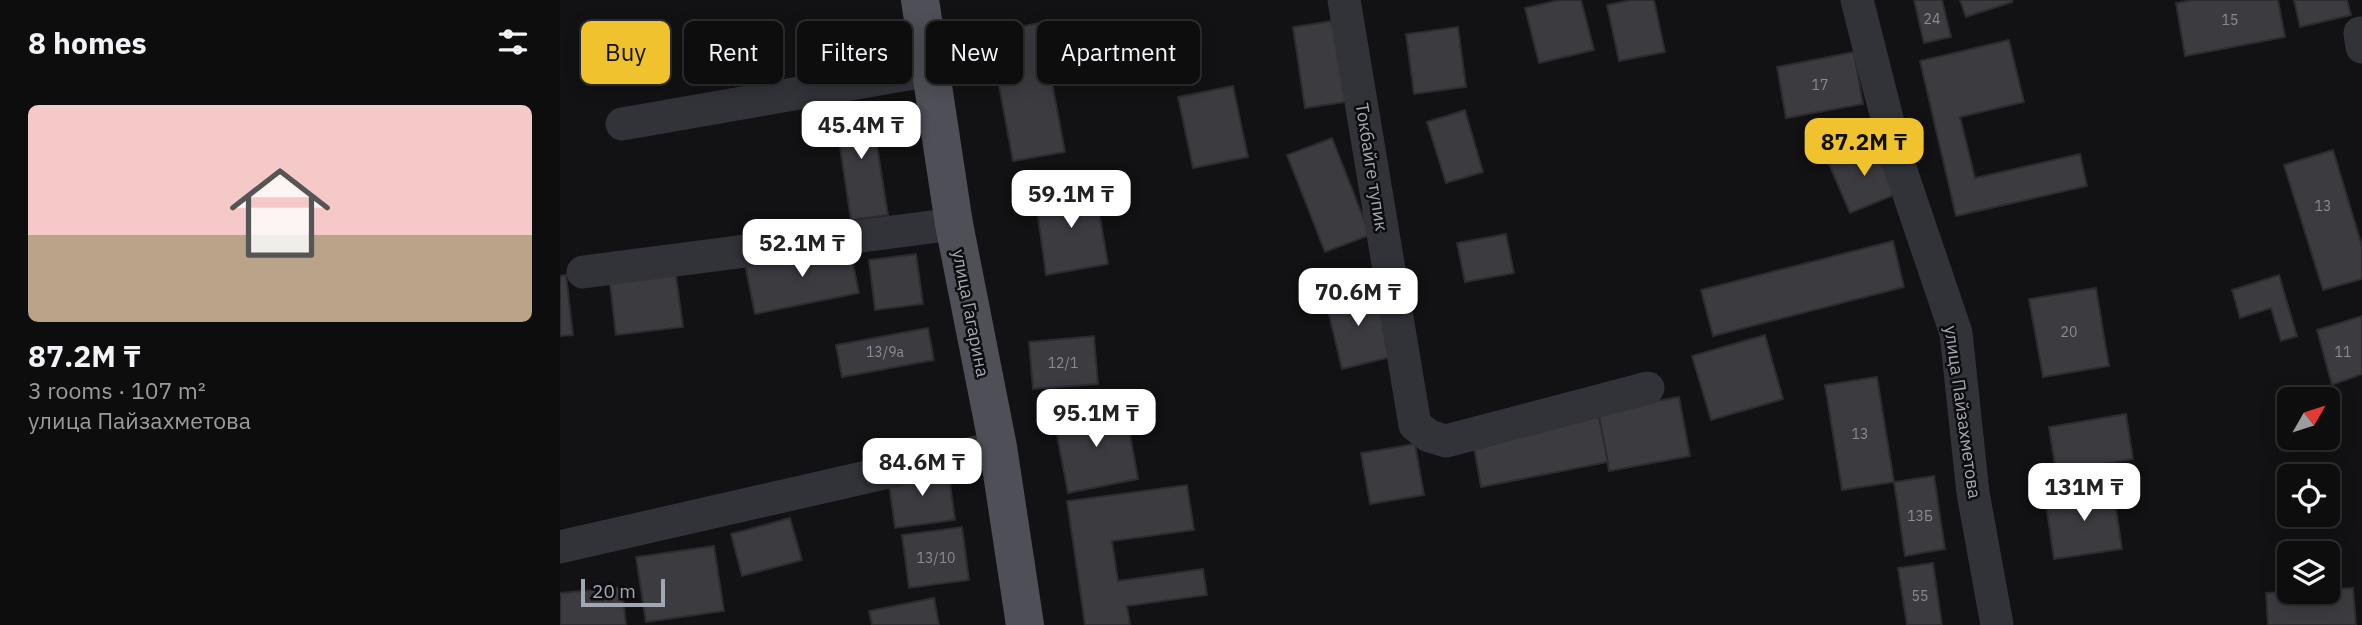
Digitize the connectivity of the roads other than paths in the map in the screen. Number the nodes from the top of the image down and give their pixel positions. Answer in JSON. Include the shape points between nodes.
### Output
{"nodes":[{"id":1,"x":920,"y":0,"type":"edge"},
{"id":2,"x":1344,"y":0,"type":"edge"},
{"id":3,"x":1857,"y":0,"type":"edge"},
{"id":4,"x":926,"y":38,"type":"edge"},
{"id":5,"x":926,"y":71,"type":"edge"},
{"id":6,"x":933,"y":84,"type":"edge"},
{"id":7,"x":622,"y":124,"type":"dead end"},
{"id":8,"x":954,"y":224,"type":"junction"},
{"id":9,"x":583,"y":272,"type":"dead end"},
{"id":10,"x":1648,"y":388,"type":"dead end"},
{"id":11,"x":998,"y":447,"type":"junction"},
{"id":12,"x":560,"y":547,"type":"edge"},
{"id":13,"x":1025,"y":625,"type":"edge"},
{"id":14,"x":1997,"y":625,"type":"edge"}],
"edges":[{"from":1,"to":4,"type":"main road","name":"улица Гагарина"},
{"from":2,"to":10,"type":"street","name":"Токбайге тупик","via":[[1415,425],[1446,441]]},
{"from":3,"to":14,"type":"street","name":"улица Пайзахметова","via":[[1898,162],[1956,333],[1973,493]]},
{"from":5,"to":7,"type":"street"},
{"from":6,"to":8,"type":"main road","name":"улица Гагарина"},
{"from":8,"to":9,"type":"street"},
{"from":8,"to":11,"type":"main road","name":"улица Гагарина"},
{"from":11,"to":12,"type":"street"},
{"from":11,"to":13,"type":"main road","name":"улица Гагарина"}]}
